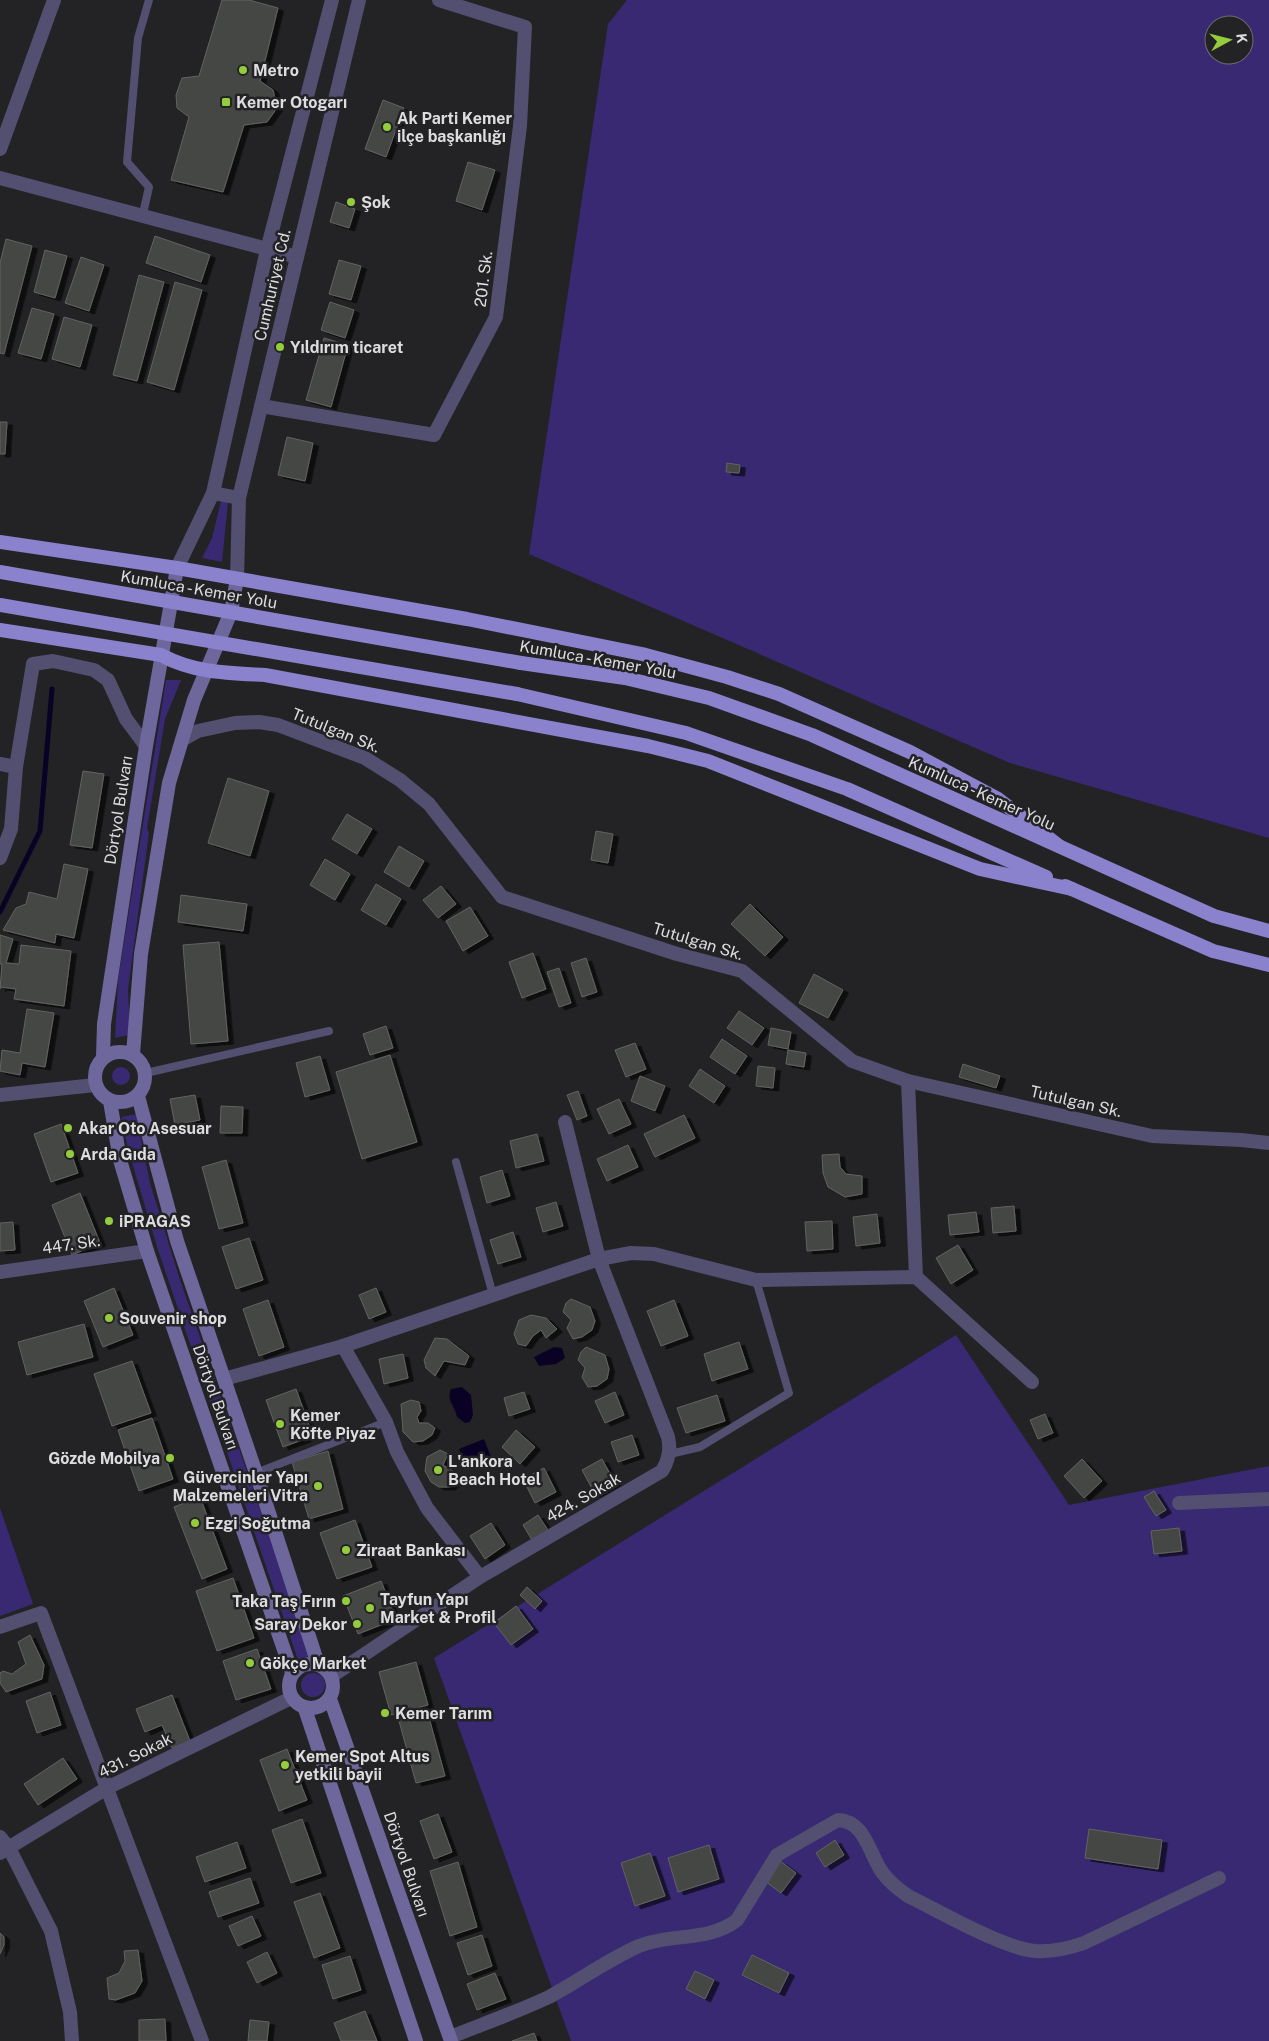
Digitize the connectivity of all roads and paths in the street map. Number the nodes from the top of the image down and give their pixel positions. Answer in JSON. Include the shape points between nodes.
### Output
{"nodes":[{"id":1,"x":54,"y":0,"type":"edge"},
{"id":2,"x":149,"y":0,"type":"edge"},
{"id":3,"x":332,"y":0,"type":"edge"},
{"id":4,"x":359,"y":0,"type":"edge"},
{"id":5,"x":439,"y":0,"type":"edge"},
{"id":6,"x":0,"y":149,"type":"edge"},
{"id":7,"x":0,"y":178,"type":"edge"},
{"id":8,"x":142,"y":218,"type":"junction"},
{"id":9,"x":267,"y":250,"type":"junction"},
{"id":10,"x":297,"y":257,"type":"junction"},
{"id":11,"x":261,"y":406,"type":"junction"},
{"id":12,"x":213,"y":493,"type":"junction"},
{"id":13,"x":239,"y":498,"type":"junction"},
{"id":14,"x":0,"y":542,"type":"edge"},
{"id":15,"x":176,"y":568,"type":"junction"},
{"id":16,"x":0,"y":572,"type":"edge"},
{"id":17,"x":237,"y":580,"type":"junction"},
{"id":18,"x":0,"y":605,"type":"edge"},
{"id":19,"x":0,"y":630,"type":"edge"},
{"id":20,"x":161,"y":655,"type":"junction"},
{"id":21,"x":206,"y":672,"type":"junction"},
{"id":22,"x":182,"y":740,"type":"junction"},
{"id":23,"x":146,"y":746,"type":"junction"},
{"id":24,"x":0,"y":764,"type":"edge"},
{"id":25,"x":16,"y":767,"type":"junction"},
{"id":26,"x":1059,"y":846,"type":"junction"},
{"id":27,"x":0,"y":858,"type":"edge"},
{"id":28,"x":1072,"y":889,"type":"junction"},
{"id":29,"x":1269,"y":931,"type":"edge"},
{"id":30,"x":1269,"y":965,"type":"edge"},
{"id":31,"x":330,"y":1031,"type":"dead end"},
{"id":32,"x":133,"y":1054,"type":"junction"},
{"id":33,"x":103,"y":1057,"type":"junction"},
{"id":34,"x":146,"y":1073,"type":"junction"},
{"id":35,"x":908,"y":1081,"type":"junction"},
{"id":36,"x":95,"y":1085,"type":"junction"},
{"id":37,"x":0,"y":1095,"type":"edge"},
{"id":38,"x":138,"y":1096,"type":"junction"},
{"id":39,"x":110,"y":1101,"type":"junction"},
{"id":40,"x":565,"y":1122,"type":"dead end"},
{"id":41,"x":1269,"y":1143,"type":"edge"},
{"id":42,"x":456,"y":1162,"type":"dead end"},
{"id":43,"x":148,"y":1251,"type":"junction"},
{"id":44,"x":600,"y":1259,"type":"junction"},
{"id":45,"x":0,"y":1272,"type":"edge"},
{"id":46,"x":916,"y":1277,"type":"junction"},
{"id":47,"x":756,"y":1280,"type":"junction"},
{"id":48,"x":493,"y":1296,"type":"junction"},
{"id":49,"x":343,"y":1346,"type":"junction"},
{"id":50,"x":224,"y":1379,"type":"junction"},
{"id":51,"x":1032,"y":1382,"type":"dead end"},
{"id":52,"x":386,"y":1422,"type":"junction"},
{"id":53,"x":670,"y":1454,"type":"junction"},
{"id":54,"x":256,"y":1472,"type":"junction"},
{"id":55,"x":1269,"y":1499,"type":"edge"},
{"id":56,"x":1179,"y":1503,"type":"dead end"},
{"id":57,"x":480,"y":1577,"type":"junction"},
{"id":58,"x":0,"y":1628,"type":"edge"},
{"id":59,"x":318,"y":1664,"type":"junction"},
{"id":60,"x":292,"y":1673,"type":"junction"},
{"id":61,"x":332,"y":1676,"type":"junction"},
{"id":62,"x":291,"y":1698,"type":"junction"},
{"id":63,"x":330,"y":1699,"type":"junction"},
{"id":64,"x":304,"y":1709,"type":"junction"},
{"id":65,"x":107,"y":1788,"type":"junction"},
{"id":66,"x":0,"y":1837,"type":"edge"},
{"id":67,"x":4,"y":1851,"type":"edge"},
{"id":68,"x":1218,"y":1878,"type":"dead end"},
{"id":69,"x":450,"y":2039,"type":"edge"},
{"id":70,"x":72,"y":2041,"type":"edge"},
{"id":71,"x":202,"y":2041,"type":"edge"},
{"id":72,"x":416,"y":2041,"type":"edge"}],
"edges":[{"from":1,"to":6,"type":"street"},
{"from":2,"to":8,"type":"lane","via":[[138,38],[128,162],[149,187]]},
{"from":3,"to":9,"type":"street","name":"Cumhuriyet Cd."},
{"from":4,"to":10,"type":"street","name":"Cumhuriyet Cd."},
{"from":5,"to":11,"type":"street","name":"201. Sk.","via":[[525,27],[520,126],[496,317],[434,435]]},
{"from":7,"to":8,"type":"street"},
{"from":8,"to":9,"type":"street"},
{"from":9,"to":10,"type":"street"},
{"from":9,"to":12,"type":"street","name":"Cumhuriyet Cd."},
{"from":10,"to":11,"type":"street","name":"Cumhuriyet Cd."},
{"from":11,"to":13,"type":"street","name":"Cumhuriyet Cd."},
{"from":12,"to":13,"type":"street"},
{"from":12,"to":15,"type":"street","name":"Cumhuriyet Cd."},
{"from":13,"to":17,"type":"street","name":"Cumhuriyet Cd."},
{"from":14,"to":15,"type":"highway"},
{"from":15,"to":17,"type":"highway"},
{"from":15,"to":20,"type":"main road","name":"Dörtyol Bulvarı"},
{"from":16,"to":26,"type":"highway","name":"Kumluca - Kemer Yolu","bridge":true,"via":[[625,678],[709,698],[812,736]]},
{"from":17,"to":21,"type":"main road","via":[[230,612]]},
{"from":17,"to":26,"type":"highway","via":[[467,619],[642,654],[780,694],[910,752],[998,799]]},
{"from":18,"to":28,"type":"highway","bridge":true,"via":[[517,694],[686,733],[838,786]]},
{"from":19,"to":20,"type":"highway"},
{"from":20,"to":21,"type":"highway"},
{"from":20,"to":23,"type":"main road","name":"Dörtyol Bulvarı"},
{"from":21,"to":22,"type":"main road"},
{"from":21,"to":28,"type":"highway","via":[[264,675],[542,726],[708,761],[980,869]]},
{"from":22,"to":32,"type":"main road","via":[[169,784],[141,954]]},
{"from":22,"to":35,"type":"street","name":"Tutulgan Sk.","via":[[198,731],[235,722],[259,722],[278,725],[365,758],[400,780],[429,804],[502,897],[676,954],[742,971],[852,1061]]},
{"from":23,"to":25,"type":"street","via":[[126,719],[108,680],[94,670],[53,661],[33,664]]},
{"from":23,"to":33,"type":"main road","name":"Dörtyol Bulvarı","via":[[104,1024]]},
{"from":24,"to":25,"type":"street"},
{"from":25,"to":27,"type":"street","via":[[11,829]]},
{"from":26,"to":29,"type":"highway","name":"Kumluca - Kemer Yolu","via":[[1214,916]]},
{"from":28,"to":30,"type":"highway","via":[[1213,951]]},
{"from":31,"to":34,"type":"lane"},
{"from":32,"to":33,"type":"main road","via":[[118,1051]]},
{"from":32,"to":34,"type":"main road","via":[[142,1062]]},
{"from":33,"to":36,"type":"main road","via":[[95,1070]]},
{"from":34,"to":38,"type":"main road","via":[[145,1085]]},
{"from":35,"to":41,"type":"street","name":"Tutulgan Sk.","via":[[1152,1136]]},
{"from":35,"to":46,"type":"street"},
{"from":36,"to":37,"type":"street"},
{"from":36,"to":39,"type":"main road"},
{"from":38,"to":39,"type":"main road","via":[[124,1103]]},
{"from":38,"to":50,"type":"main road","name":"Dörtyol Bulvarı","via":[[177,1241]]},
{"from":39,"to":43,"type":"main road","name":"Dörtyol Bulvarı","via":[[120,1160]]},
{"from":40,"to":44,"type":"street"},
{"from":42,"to":48,"type":"lane"},
{"from":43,"to":45,"type":"street","name":"447. Sk."},
{"from":43,"to":60,"type":"main road","name":"Dörtyol Bulvarı"},
{"from":44,"to":47,"type":"street","via":[[654,1254]]},
{"from":44,"to":48,"type":"street"},
{"from":44,"to":53,"type":"street","via":[[668,1437]]},
{"from":46,"to":47,"type":"street"},
{"from":46,"to":51,"type":"street"},
{"from":47,"to":53,"type":"lane","via":[[789,1393],[700,1448]]},
{"from":48,"to":49,"type":"street"},
{"from":49,"to":50,"type":"street"},
{"from":49,"to":52,"type":"street"},
{"from":50,"to":54,"type":"main road","name":"Dörtyol Bulvarı"},
{"from":52,"to":54,"type":"lane"},
{"from":52,"to":57,"type":"street","via":[[397,1452],[427,1508]]},
{"from":53,"to":57,"type":"street","name":"424. Sokak","via":[[662,1471]]},
{"from":54,"to":59,"type":"main road","name":"Dörtyol Bulvarı"},
{"from":55,"to":56,"type":"street"},
{"from":57,"to":61,"type":"street","name":"424. Sokak"},
{"from":58,"to":65,"type":"street","via":[[41,1613]]},
{"from":59,"to":60,"type":"main road","via":[[303,1664]]},
{"from":59,"to":61,"type":"main road"},
{"from":60,"to":62,"type":"main road","via":[[287,1685]]},
{"from":61,"to":63,"type":"main road","via":[[334,1688]]},
{"from":62,"to":64,"type":"main road"},
{"from":62,"to":65,"type":"street","name":"431. Sokak"},
{"from":63,"to":64,"type":"main road","via":[[319,1708]]},
{"from":63,"to":69,"type":"main road","name":"Dörtyol Bulvarı"},
{"from":64,"to":72,"type":"main road"},
{"from":65,"to":67,"type":"street","name":"431. Sokak"},
{"from":65,"to":71,"type":"street"},
{"from":66,"to":67,"type":"street"},
{"from":67,"to":70,"type":"street","via":[[50,1931],[70,2012]]},
{"from":68,"to":69,"type":"street","via":[[1084,1943],[1067,1949],[1032,1951],[1006,1943],[893,1886],[858,1827],[847,1820],[838,1820],[777,1855],[737,1920],[727,1928],[640,1946],[549,1997]]}]}
